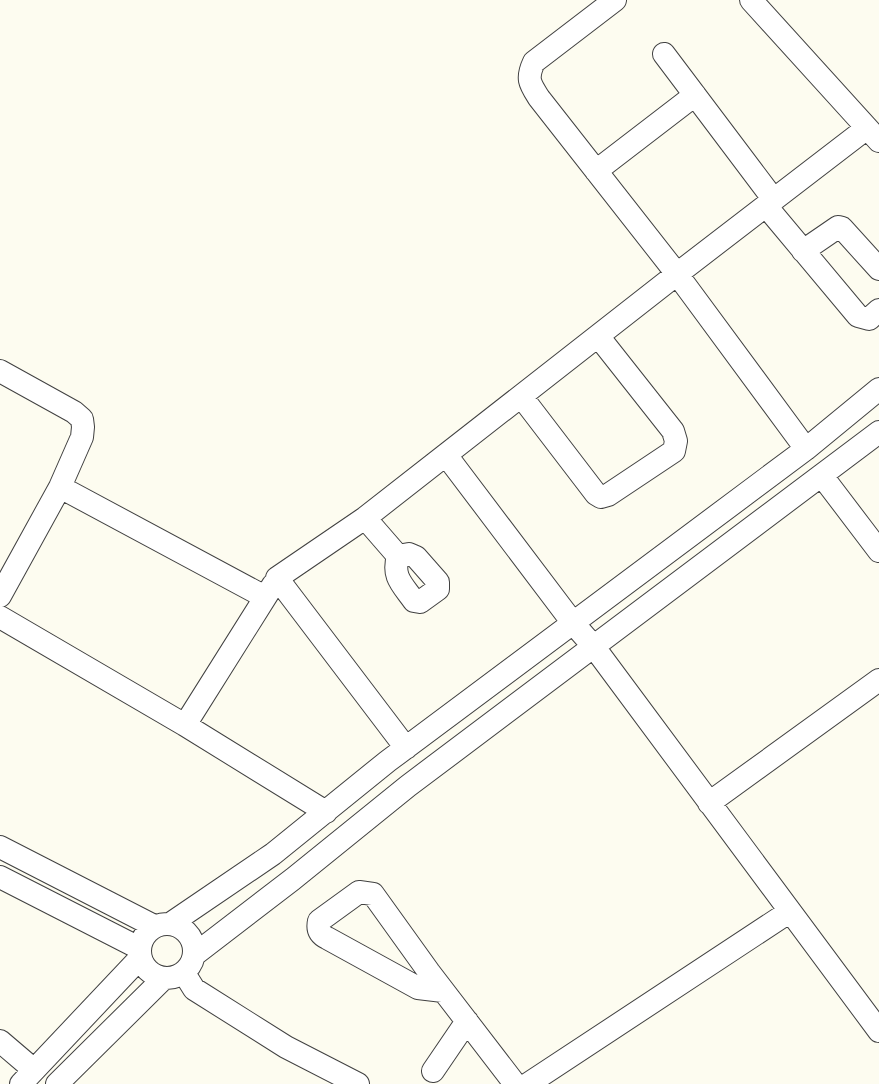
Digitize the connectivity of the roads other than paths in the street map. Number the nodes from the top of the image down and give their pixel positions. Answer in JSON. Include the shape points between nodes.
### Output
{"nodes":[{"id":1,"x":615,"y":0,"type":"edge"},
{"id":2,"x":751,"y":0,"type":"edge"},
{"id":3,"x":664,"y":54,"type":"dead end"},
{"id":4,"x":695,"y":95,"type":"junction"},
{"id":5,"x":873,"y":135,"type":"edge"},
{"id":6,"x":596,"y":171,"type":"junction"},
{"id":7,"x":770,"y":203,"type":"junction"},
{"id":8,"x":803,"y":251,"type":"junction"},
{"id":9,"x":879,"y":269,"type":"edge"},
{"id":10,"x":677,"y":274,"type":"junction"},
{"id":11,"x":879,"y":310,"type":"edge"},
{"id":12,"x":598,"y":336,"type":"junction"},
{"id":13,"x":0,"y":371,"type":"edge"},
{"id":14,"x":879,"y":389,"type":"edge"},
{"id":15,"x":521,"y":396,"type":"junction"},
{"id":16,"x":879,"y":432,"type":"edge"},
{"id":17,"x":806,"y":449,"type":"junction"},
{"id":18,"x":446,"y":455,"type":"junction"},
{"id":19,"x":822,"y":476,"type":"junction"},
{"id":20,"x":60,"y":487,"type":"junction"},
{"id":21,"x":365,"y":518,"type":"junction"},
{"id":22,"x":879,"y":552,"type":"edge"},
{"id":23,"x":398,"y":556,"type":"dead end"},
{"id":24,"x":277,"y":578,"type":"junction"},
{"id":25,"x":0,"y":596,"type":"edge"},
{"id":26,"x":265,"y":597,"type":"junction"},
{"id":27,"x":0,"y":617,"type":"edge"},
{"id":28,"x":573,"y":623,"type":"junction"},
{"id":29,"x":594,"y":647,"type":"junction"},
{"id":30,"x":879,"y":680,"type":"edge"},
{"id":31,"x":185,"y":725,"type":"junction"},
{"id":32,"x":406,"y":748,"type":"junction"},
{"id":33,"x":709,"y":803,"type":"junction"},
{"id":34,"x":326,"y":812,"type":"junction"},
{"id":35,"x":0,"y":847,"type":"edge"},
{"id":36,"x":0,"y":876,"type":"edge"},
{"id":37,"x":789,"y":912,"type":"junction"},
{"id":38,"x":162,"y":925,"type":"junction"},
{"id":39,"x":140,"y":953,"type":"junction"},
{"id":40,"x":194,"y":955,"type":"junction"},
{"id":41,"x":173,"y":976,"type":"junction"},
{"id":42,"x":443,"y":991,"type":"junction"},
{"id":43,"x":467,"y":1021,"type":"junction"},
{"id":44,"x":879,"y":1031,"type":"edge"},
{"id":45,"x":0,"y":1041,"type":"edge"},
{"id":46,"x":433,"y":1071,"type":"dead end"},
{"id":47,"x":27,"y":1077,"type":"edge"},
{"id":48,"x":57,"y":1084,"type":"edge"},
{"id":49,"x":358,"y":1084,"type":"edge"},
{"id":50,"x":515,"y":1084,"type":"edge"},
{"id":51,"x":528,"y":1084,"type":"edge"}],
"edges":[{"from":1,"to":6,"type":"street","via":[[534,62],[529,72],[530,82],[539,98]]},
{"from":2,"to":5,"type":"street"},
{"from":3,"to":4,"type":"street"},
{"from":4,"to":6,"type":"street"},
{"from":4,"to":7,"type":"street"},
{"from":5,"to":7,"type":"street"},
{"from":6,"to":10,"type":"street"},
{"from":7,"to":8,"type":"street"},
{"from":7,"to":10,"type":"street"},
{"from":8,"to":9,"type":"street","via":[[838,227],[842,228]]},
{"from":8,"to":11,"type":"street","via":[[858,316],[868,319]]},
{"from":10,"to":12,"type":"street"},
{"from":10,"to":17,"type":"street"},
{"from":12,"to":15,"type":"street"},
{"from":12,"to":15,"type":"street","via":[[673,431],[676,441],[674,451],[602,497],[596,494]]},
{"from":13,"to":20,"type":"street","via":[[74,412],[82,420],[82,437]]},
{"from":14,"to":17,"type":"street"},
{"from":15,"to":18,"type":"street"},
{"from":16,"to":19,"type":"street"},
{"from":17,"to":28,"type":"street"},
{"from":18,"to":21,"type":"street"},
{"from":18,"to":28,"type":"street"},
{"from":19,"to":22,"type":"street"},
{"from":19,"to":29,"type":"street"},
{"from":20,"to":25,"type":"street"},
{"from":20,"to":26,"type":"street"},
{"from":21,"to":23,"type":"street"},
{"from":21,"to":24,"type":"street"},
{"from":24,"to":26,"type":"street"},
{"from":24,"to":32,"type":"street"},
{"from":26,"to":31,"type":"street"},
{"from":27,"to":31,"type":"street"},
{"from":28,"to":29,"type":"street"},
{"from":28,"to":32,"type":"street"},
{"from":29,"to":33,"type":"street"},
{"from":29,"to":40,"type":"street","via":[[392,799]]},
{"from":30,"to":33,"type":"street"},
{"from":31,"to":34,"type":"street"},
{"from":32,"to":34,"type":"street"},
{"from":33,"to":37,"type":"street"},
{"from":34,"to":38,"type":"street","via":[[261,863]]},
{"from":35,"to":38,"type":"street"},
{"from":36,"to":39,"type":"street"},
{"from":37,"to":44,"type":"street"},
{"from":37,"to":51,"type":"street"},
{"from":38,"to":39,"type":"street","via":[[143,937]]},
{"from":38,"to":40,"type":"street","via":[[181,927],[189,934],[194,944]]},
{"from":39,"to":41,"type":"street","via":[[149,972]]},
{"from":39,"to":47,"type":"street"},
{"from":40,"to":41,"type":"street","via":[[191,965]]},
{"from":41,"to":48,"type":"street"},
{"from":41,"to":49,"type":"street","via":[[286,1047]]},
{"from":42,"to":42,"type":"street","via":[[373,894],[359,892],[319,921],[320,934],[327,938],[418,988]]},
{"from":42,"to":43,"type":"street"},
{"from":43,"to":46,"type":"street"},
{"from":43,"to":50,"type":"street"},
{"from":45,"to":47,"type":"street"}]}
